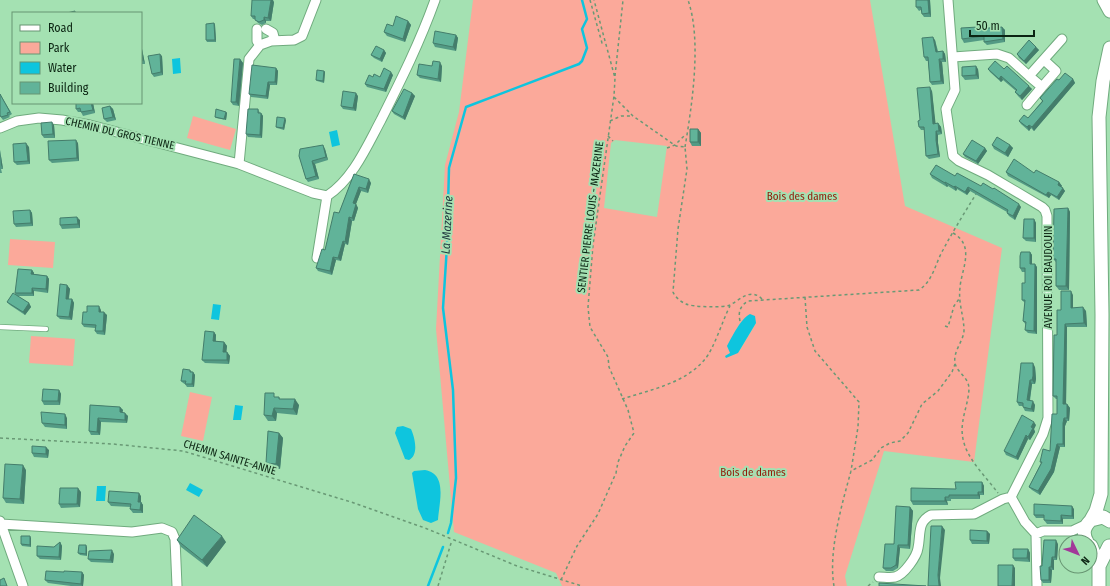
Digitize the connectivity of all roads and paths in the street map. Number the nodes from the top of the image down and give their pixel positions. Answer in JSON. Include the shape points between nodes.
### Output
{"nodes":[{"id":1,"x":316,"y":0,"type":"edge"},
{"id":2,"x":435,"y":0,"type":"edge"},
{"id":3,"x":590,"y":0,"type":"edge"},
{"id":4,"x":594,"y":0,"type":"edge"},
{"id":5,"x":623,"y":0,"type":"edge"},
{"id":6,"x":688,"y":0,"type":"edge"},
{"id":7,"x":948,"y":0,"type":"edge"},
{"id":8,"x":1104,"y":0,"type":"edge"},
{"id":9,"x":1110,"y":10,"type":"edge"},
{"id":10,"x":1062,"y":39,"type":"dead end"},
{"id":11,"x":271,"y":41,"type":"junction"},
{"id":12,"x":605,"y":42,"type":"junction"},
{"id":13,"x":260,"y":45,"type":"junction"},
{"id":14,"x":1110,"y":48,"type":"edge"},
{"id":15,"x":953,"y":57,"type":"junction"},
{"id":16,"x":1044,"y":60,"type":"junction"},
{"id":17,"x":1029,"y":76,"type":"junction"},
{"id":18,"x":615,"y":78,"type":"junction"},
{"id":19,"x":1042,"y":87,"type":"junction"},
{"id":20,"x":614,"y":96,"type":"junction"},
{"id":21,"x":1027,"y":104,"type":"dead end"},
{"id":22,"x":633,"y":116,"type":"junction"},
{"id":23,"x":610,"y":122,"type":"junction"},
{"id":24,"x":0,"y":128,"type":"edge"},
{"id":25,"x":688,"y":133,"type":"junction"},
{"id":26,"x":608,"y":136,"type":"junction"},
{"id":27,"x":613,"y":141,"type":"dead end"},
{"id":28,"x":675,"y":145,"type":"junction"},
{"id":29,"x":686,"y":146,"type":"junction"},
{"id":30,"x":667,"y":148,"type":"dead end"},
{"id":31,"x":239,"y":164,"type":"junction"},
{"id":32,"x":976,"y":194,"type":"edge"},
{"id":33,"x":327,"y":196,"type":"junction"},
{"id":34,"x":953,"y":233,"type":"junction"},
{"id":35,"x":317,"y":258,"type":"dead end"},
{"id":36,"x":805,"y":296,"type":"junction"},
{"id":37,"x":762,"y":300,"type":"junction"},
{"id":38,"x":959,"y":300,"type":"junction"},
{"id":39,"x":730,"y":305,"type":"junction"},
{"id":40,"x":740,"y":321,"type":"dead end"},
{"id":41,"x":945,"y":326,"type":"dead end"},
{"id":42,"x":0,"y":327,"type":"edge"},
{"id":43,"x":46,"y":329,"type":"dead end"},
{"id":44,"x":955,"y":364,"type":"junction"},
{"id":45,"x":622,"y":399,"type":"junction"},
{"id":46,"x":0,"y":438,"type":"edge"},
{"id":47,"x":851,"y":471,"type":"junction"},
{"id":48,"x":1101,"y":494,"type":"junction"},
{"id":49,"x":1007,"y":498,"type":"junction"},
{"id":50,"x":1109,"y":520,"type":"edge"},
{"id":51,"x":1089,"y":522,"type":"junction"},
{"id":52,"x":0,"y":523,"type":"edge"},
{"id":53,"x":1072,"y":531,"type":"junction"},
{"id":54,"x":1036,"y":534,"type":"junction"},
{"id":55,"x":1076,"y":534,"type":"edge"},
{"id":56,"x":1084,"y":534,"type":"edge"},
{"id":57,"x":452,"y":540,"type":"junction"},
{"id":58,"x":1110,"y":546,"type":"edge"},
{"id":59,"x":1098,"y":549,"type":"edge"},
{"id":60,"x":1099,"y":566,"type":"joint"},
{"id":61,"x":879,"y":577,"type":"dead end"},
{"id":62,"x":561,"y":580,"type":"junction"},
{"id":63,"x":23,"y":586,"type":"edge"},
{"id":64,"x":177,"y":586,"type":"edge"},
{"id":65,"x":438,"y":586,"type":"edge"},
{"id":66,"x":582,"y":586,"type":"edge"},
{"id":67,"x":834,"y":586,"type":"edge"},
{"id":68,"x":1037,"y":586,"type":"edge"},
{"id":69,"x":1099,"y":586,"type":"edge"}],
"edges":[{"from":1,"to":11,"type":"street","via":[[302,36],[294,40]]},
{"from":2,"to":33,"type":"street","via":[[421,39],[365,150],[351,171]]},
{"from":3,"to":12,"type":"path","via":[[602,43]]},
{"from":4,"to":12,"type":"path","name":"SENTIER PIERRE LOUIS - MAZERINE"},
{"from":5,"to":18,"type":"path"},
{"from":6,"to":25,"type":"path","via":[[695,47],[693,98]]},
{"from":7,"to":15,"type":"street","name":"AVENUE ROI BAUDOUIN"},
{"from":8,"to":9,"type":"main road"},
{"from":10,"to":16,"type":"street"},
{"from":11,"to":13,"type":"street"},
{"from":11,"to":13,"type":"street","via":[[273,33],[262,29],[257,41]]},
{"from":12,"to":18,"type":"path","name":"SENTIER PIERRE LOUIS - MAZERINE"},
{"from":13,"to":31,"type":"street","via":[[249,59]]},
{"from":14,"to":48,"type":"main road","via":[[1099,117]]},
{"from":15,"to":17,"type":"street","via":[[1004,55]]},
{"from":15,"to":49,"type":"street","name":"AVENUE ROI BAUDOUIN","via":[[955,90],[948,103],[946,117],[953,156],[1042,207],[1046,210],[1047,216],[1048,418],[1043,434]]},
{"from":16,"to":17,"type":"street"},
{"from":16,"to":19,"type":"street","via":[[1056,71]]},
{"from":17,"to":19,"type":"street"},
{"from":18,"to":20,"type":"path","name":"SENTIER PIERRE LOUIS - MAZERINE"},
{"from":19,"to":21,"type":"street"},
{"from":20,"to":22,"type":"path"},
{"from":20,"to":23,"type":"path","name":"SENTIER PIERRE LOUIS - MAZERINE"},
{"from":22,"to":23,"type":"path","via":[[621,116]]},
{"from":22,"to":28,"type":"path"},
{"from":23,"to":26,"type":"path","name":"SENTIER PIERRE LOUIS - MAZERINE"},
{"from":24,"to":31,"type":"street","name":"CHEMIN DU GROS TIENNE","via":[[17,121],[32,119],[62,120],[136,136]]},
{"from":25,"to":28,"type":"path"},
{"from":25,"to":29,"type":"path"},
{"from":26,"to":27,"type":"path"},
{"from":26,"to":45,"type":"path","name":"SENTIER PIERRE LOUIS - MAZERINE","via":[[593,245],[588,307],[590,327],[608,357],[609,367]]},
{"from":28,"to":29,"type":"path"},
{"from":28,"to":30,"type":"path"},
{"from":29,"to":39,"type":"path","via":[[686,169],[673,292],[686,304]]},
{"from":31,"to":33,"type":"street","name":"CHEMIN DU GROS TIENNE"},
{"from":32,"to":34,"type":"path"},
{"from":33,"to":35,"type":"street"},
{"from":34,"to":36,"type":"path","via":[[942,250],[929,281],[919,290]]},
{"from":34,"to":38,"type":"path","via":[[962,242],[967,254]]},
{"from":36,"to":37,"type":"path"},
{"from":36,"to":47,"type":"path","via":[[807,327],[815,350],[859,402]]},
{"from":37,"to":39,"type":"path","via":[[759,296],[751,294],[742,296]]},
{"from":37,"to":40,"type":"path","via":[[742,304]]},
{"from":38,"to":41,"type":"path","via":[[954,306],[948,327]]},
{"from":38,"to":44,"type":"path","via":[[964,331],[955,356]]},
{"from":39,"to":45,"type":"path","via":[[706,358],[697,367],[685,376]]},
{"from":42,"to":43,"type":"lane"},
{"from":44,"to":47,"type":"path","via":[[938,391],[922,404],[908,433],[900,441],[881,448],[872,460]]},
{"from":44,"to":49,"type":"path","via":[[968,382],[969,388],[962,420],[964,444],[968,454]]},
{"from":45,"to":62,"type":"path","name":"SENTIER PIERRE LOUIS - MAZERINE","via":[[634,433],[625,446],[598,514],[577,546]]},
{"from":46,"to":57,"type":"path","name":"CHEMIN SAINTE-ANNE","via":[[183,450],[296,484],[425,528]]},
{"from":47,"to":67,"type":"path","via":[[835,540]]},
{"from":48,"to":50,"type":"main road"},
{"from":48,"to":51,"type":"main road","via":[[1096,511]]},
{"from":49,"to":54,"type":"street"},
{"from":49,"to":61,"type":"street","via":[[974,514],[932,515],[926,518],[921,524],[918,550],[902,574],[896,577]]},
{"from":50,"to":51,"type":"main road","via":[[1103,517]]},
{"from":51,"to":53,"type":"street"},
{"from":51,"to":56,"type":"main road"},
{"from":52,"to":63,"type":"street"},
{"from":52,"to":64,"type":"street","via":[[132,532],[162,528],[172,532],[176,539]]},
{"from":53,"to":54,"type":"street","via":[[1043,531]]},
{"from":53,"to":55,"type":"street"},
{"from":54,"to":68,"type":"street"},
{"from":57,"to":62,"type":"path","name":"CHEMIN SAINTE-ANNE","via":[[517,566]]},
{"from":57,"to":65,"type":"path"},
{"from":58,"to":59,"type":"main road"},
{"from":58,"to":60,"type":"main road"},
{"from":60,"to":69,"type":"main road"},
{"from":62,"to":66,"type":"path","name":"CHEMIN SAINTE-ANNE"}]}
